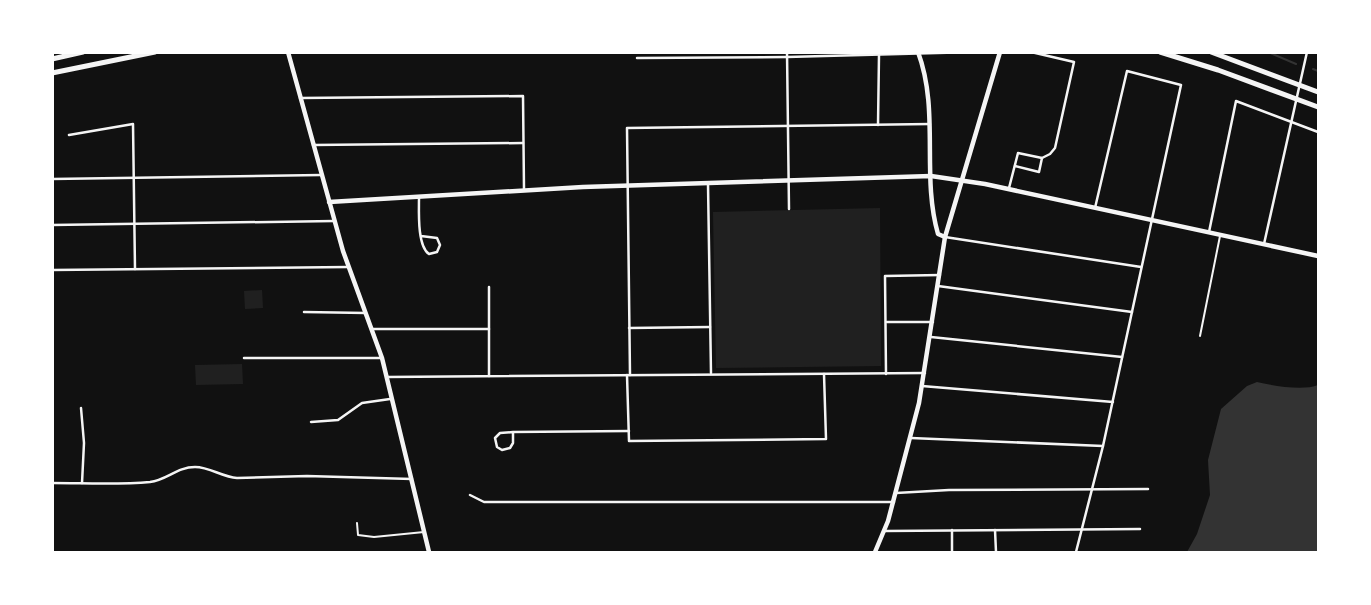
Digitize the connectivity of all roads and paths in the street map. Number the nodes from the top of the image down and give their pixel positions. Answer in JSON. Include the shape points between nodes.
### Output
{"nodes":[{"id":1,"x":83,"y":52,"type":"edge"},
{"id":2,"x":155,"y":52,"type":"edge"},
{"id":3,"x":288,"y":52,"type":"edge"},
{"id":4,"x":975,"y":52,"type":"edge"},
{"id":5,"x":1000,"y":52,"type":"edge"},
{"id":6,"x":1031,"y":52,"type":"edge"},
{"id":7,"x":1160,"y":52,"type":"edge"},
{"id":8,"x":1212,"y":52,"type":"edge"},
{"id":9,"x":1307,"y":52,"type":"edge"},
{"id":10,"x":919,"y":53,"type":"edge"},
{"id":11,"x":836,"y":54,"type":"edge"},
{"id":12,"x":787,"y":55,"type":"edge"},
{"id":13,"x":879,"y":55,"type":"junction"},
{"id":14,"x":637,"y":58,"type":"dead end"},
{"id":15,"x":53,"y":59,"type":"edge"},
{"id":16,"x":52,"y":73,"type":"edge"},
{"id":17,"x":1318,"y":92,"type":"edge"},
{"id":18,"x":300,"y":98,"type":"junction"},
{"id":19,"x":1318,"y":107,"type":"edge"},
{"id":20,"x":1291,"y":122,"type":"junction"},
{"id":21,"x":930,"y":124,"type":"junction"},
{"id":22,"x":878,"y":125,"type":"junction"},
{"id":23,"x":788,"y":127,"type":"junction"},
{"id":24,"x":1318,"y":132,"type":"edge"},
{"id":25,"x":69,"y":135,"type":"dead end"},
{"id":26,"x":523,"y":143,"type":"junction"},
{"id":27,"x":313,"y":145,"type":"junction"},
{"id":28,"x":1042,"y":158,"type":"junction"},
{"id":29,"x":1015,"y":166,"type":"junction"},
{"id":30,"x":321,"y":175,"type":"junction"},
{"id":31,"x":931,"y":176,"type":"junction"},
{"id":32,"x":134,"y":178,"type":"junction"},
{"id":33,"x":52,"y":179,"type":"edge"},
{"id":34,"x":788,"y":181,"type":"junction"},
{"id":35,"x":962,"y":181,"type":"junction"},
{"id":36,"x":708,"y":184,"type":"junction"},
{"id":37,"x":628,"y":186,"type":"junction"},
{"id":38,"x":1009,"y":189,"type":"junction"},
{"id":39,"x":524,"y":191,"type":"junction"},
{"id":40,"x":419,"y":197,"type":"junction"},
{"id":41,"x":329,"y":202,"type":"junction"},
{"id":42,"x":1096,"y":208,"type":"junction"},
{"id":43,"x":789,"y":209,"type":"dead end"},
{"id":44,"x":1151,"y":220,"type":"junction"},
{"id":45,"x":334,"y":221,"type":"junction"},
{"id":46,"x":134,"y":224,"type":"junction"},
{"id":47,"x":52,"y":225,"type":"edge"},
{"id":48,"x":1209,"y":232,"type":"junction"},
{"id":49,"x":1221,"y":235,"type":"junction"},
{"id":50,"x":421,"y":236,"type":"junction"},
{"id":51,"x":944,"y":237,"type":"junction"},
{"id":52,"x":1264,"y":244,"type":"junction"},
{"id":53,"x":1318,"y":256,"type":"edge"},
{"id":54,"x":348,"y":267,"type":"junction"},
{"id":55,"x":1141,"y":267,"type":"junction"},
{"id":56,"x":135,"y":269,"type":"junction"},
{"id":57,"x":52,"y":270,"type":"edge"},
{"id":58,"x":940,"y":275,"type":"junction"},
{"id":59,"x":489,"y":286,"type":"dead end"},
{"id":60,"x":938,"y":286,"type":"junction"},
{"id":61,"x":304,"y":312,"type":"dead end"},
{"id":62,"x":1132,"y":312,"type":"junction"},
{"id":63,"x":366,"y":313,"type":"junction"},
{"id":64,"x":886,"y":322,"type":"junction"},
{"id":65,"x":933,"y":323,"type":"junction"},
{"id":66,"x":710,"y":327,"type":"junction"},
{"id":67,"x":629,"y":328,"type":"junction"},
{"id":68,"x":372,"y":329,"type":"junction"},
{"id":69,"x":489,"y":329,"type":"junction"},
{"id":70,"x":1200,"y":336,"type":"dead end"},
{"id":71,"x":930,"y":337,"type":"junction"},
{"id":72,"x":1122,"y":356,"type":"junction"},
{"id":73,"x":244,"y":358,"type":"dead end"},
{"id":74,"x":382,"y":358,"type":"junction"},
{"id":75,"x":925,"y":373,"type":"junction"},
{"id":76,"x":824,"y":374,"type":"junction"},
{"id":77,"x":886,"y":374,"type":"junction"},
{"id":78,"x":629,"y":375,"type":"junction"},
{"id":79,"x":711,"y":375,"type":"junction"},
{"id":80,"x":489,"y":376,"type":"junction"},
{"id":81,"x":387,"y":377,"type":"junction"},
{"id":82,"x":922,"y":386,"type":"junction"},
{"id":83,"x":393,"y":398,"type":"junction"},
{"id":84,"x":1113,"y":402,"type":"junction"},
{"id":85,"x":81,"y":408,"type":"dead end"},
{"id":86,"x":311,"y":422,"type":"dead end"},
{"id":87,"x":629,"y":430,"type":"junction"},
{"id":88,"x":513,"y":432,"type":"junction"},
{"id":89,"x":911,"y":438,"type":"junction"},
{"id":90,"x":1103,"y":446,"type":"junction"},
{"id":91,"x":412,"y":479,"type":"junction"},
{"id":92,"x":52,"y":483,"type":"edge"},
{"id":93,"x":82,"y":483,"type":"junction"},
{"id":94,"x":1093,"y":489,"type":"junction"},
{"id":95,"x":1148,"y":489,"type":"dead end"},
{"id":96,"x":896,"y":493,"type":"junction"},
{"id":97,"x":470,"y":495,"type":"dead end"},
{"id":98,"x":894,"y":502,"type":"junction"},
{"id":99,"x":357,"y":523,"type":"dead end"},
{"id":100,"x":1083,"y":529,"type":"junction"},
{"id":101,"x":1140,"y":529,"type":"dead end"},
{"id":102,"x":952,"y":530,"type":"junction"},
{"id":103,"x":995,"y":530,"type":"junction"},
{"id":104,"x":425,"y":531,"type":"junction"},
{"id":105,"x":885,"y":531,"type":"junction"},
{"id":106,"x":429,"y":552,"type":"edge"},
{"id":107,"x":874,"y":552,"type":"edge"},
{"id":108,"x":952,"y":552,"type":"edge"},
{"id":109,"x":996,"y":552,"type":"edge"},
{"id":110,"x":1076,"y":552,"type":"edge"}],
"edges":[{"from":1,"to":15,"type":"highway"},
{"from":2,"to":16,"type":"highway"},
{"from":3,"to":18,"type":"main road"},
{"from":4,"to":10,"type":"street"},
{"from":5,"to":35,"type":"main road"},
{"from":6,"to":28,"type":"street","via":[[1074,62],[1057,141],[1052,152]]},
{"from":7,"to":19,"type":"highway"},
{"from":8,"to":17,"type":"highway"},
{"from":9,"to":20,"type":"street"},
{"from":10,"to":13,"type":"street"},
{"from":10,"to":21,"type":"main road","via":[[928,86]]},
{"from":11,"to":12,"type":"street"},
{"from":11,"to":13,"type":"street"},
{"from":12,"to":14,"type":"street"},
{"from":12,"to":23,"type":"street"},
{"from":13,"to":22,"type":"street"},
{"from":18,"to":26,"type":"street","via":[[523,96]]},
{"from":18,"to":27,"type":"main road"},
{"from":20,"to":24,"type":"street"},
{"from":20,"to":48,"type":"street","via":[[1236,102]]},
{"from":20,"to":52,"type":"street"},
{"from":21,"to":22,"type":"street"},
{"from":21,"to":31,"type":"main road"},
{"from":22,"to":23,"type":"street"},
{"from":23,"to":34,"type":"street"},
{"from":23,"to":37,"type":"street","via":[[627,128]]},
{"from":25,"to":32,"type":"street","via":[[133,124]]},
{"from":26,"to":27,"type":"street"},
{"from":26,"to":39,"type":"street"},
{"from":27,"to":30,"type":"main road"},
{"from":28,"to":29,"type":"street","via":[[1018,153]]},
{"from":28,"to":29,"type":"street","via":[[1039,172]]},
{"from":29,"to":38,"type":"street"},
{"from":30,"to":32,"type":"street"},
{"from":30,"to":41,"type":"main road"},
{"from":31,"to":34,"type":"main road"},
{"from":31,"to":35,"type":"main road"},
{"from":31,"to":51,"type":"main road","via":[[935,226]]},
{"from":32,"to":33,"type":"street"},
{"from":32,"to":46,"type":"street"},
{"from":34,"to":36,"type":"main road"},
{"from":34,"to":43,"type":"street"},
{"from":35,"to":38,"type":"main road"},
{"from":35,"to":51,"type":"main road"},
{"from":36,"to":37,"type":"main road"},
{"from":36,"to":66,"type":"street"},
{"from":37,"to":39,"type":"main road"},
{"from":37,"to":67,"type":"street"},
{"from":38,"to":42,"type":"main road"},
{"from":39,"to":40,"type":"main road"},
{"from":40,"to":41,"type":"main road"},
{"from":40,"to":50,"type":"street"},
{"from":41,"to":45,"type":"main road"},
{"from":42,"to":44,"type":"main road"},
{"from":42,"to":44,"type":"street","via":[[1127,71],[1181,85]]},
{"from":44,"to":48,"type":"main road"},
{"from":44,"to":55,"type":"street"},
{"from":45,"to":46,"type":"street"},
{"from":45,"to":54,"type":"main road"},
{"from":46,"to":47,"type":"street"},
{"from":46,"to":56,"type":"street"},
{"from":48,"to":49,"type":"main road"},
{"from":49,"to":52,"type":"main road"},
{"from":49,"to":70,"type":"lane"},
{"from":50,"to":50,"type":"street","via":[[424,251],[437,252],[437,238]]},
{"from":51,"to":55,"type":"street"},
{"from":51,"to":58,"type":"main road"},
{"from":52,"to":53,"type":"main road"},
{"from":54,"to":56,"type":"street"},
{"from":54,"to":63,"type":"main road"},
{"from":55,"to":62,"type":"street"},
{"from":56,"to":57,"type":"street"},
{"from":58,"to":60,"type":"main road"},
{"from":58,"to":64,"type":"street","via":[[885,276]]},
{"from":59,"to":69,"type":"street"},
{"from":60,"to":62,"type":"street"},
{"from":60,"to":65,"type":"main road"},
{"from":61,"to":63,"type":"street"},
{"from":62,"to":72,"type":"street"},
{"from":63,"to":68,"type":"main road"},
{"from":64,"to":65,"type":"street"},
{"from":64,"to":77,"type":"street"},
{"from":65,"to":71,"type":"main road"},
{"from":66,"to":67,"type":"street"},
{"from":66,"to":79,"type":"street"},
{"from":67,"to":78,"type":"street"},
{"from":68,"to":69,"type":"street"},
{"from":68,"to":74,"type":"main road"},
{"from":69,"to":80,"type":"street"},
{"from":71,"to":72,"type":"street"},
{"from":71,"to":75,"type":"main road"},
{"from":72,"to":84,"type":"street"},
{"from":73,"to":74,"type":"street"},
{"from":74,"to":81,"type":"main road"},
{"from":75,"to":77,"type":"street"},
{"from":75,"to":82,"type":"main road"},
{"from":76,"to":77,"type":"street"},
{"from":76,"to":79,"type":"street"},
{"from":76,"to":87,"type":"street","via":[[826,439],[629,441]]},
{"from":78,"to":79,"type":"street"},
{"from":78,"to":80,"type":"street"},
{"from":78,"to":87,"type":"street"},
{"from":80,"to":81,"type":"street"},
{"from":81,"to":83,"type":"main road"},
{"from":82,"to":84,"type":"street"},
{"from":82,"to":89,"type":"main road"},
{"from":83,"to":86,"type":"street","via":[[362,403],[338,420]]},
{"from":83,"to":91,"type":"main road"},
{"from":84,"to":90,"type":"street"},
{"from":85,"to":93,"type":"street"},
{"from":87,"to":88,"type":"street"},
{"from":88,"to":88,"type":"street","via":[[510,448],[498,448],[497,435]]},
{"from":89,"to":90,"type":"street"},
{"from":89,"to":96,"type":"main road"},
{"from":90,"to":94,"type":"street"},
{"from":91,"to":93,"type":"street","via":[[237,478],[188,467],[152,482]]},
{"from":91,"to":104,"type":"main road"},
{"from":92,"to":93,"type":"street"},
{"from":94,"to":95,"type":"street"},
{"from":94,"to":96,"type":"street"},
{"from":94,"to":100,"type":"street"},
{"from":96,"to":98,"type":"main road"},
{"from":97,"to":98,"type":"street","via":[[484,502]]},
{"from":98,"to":105,"type":"main road"},
{"from":99,"to":104,"type":"lane","via":[[358,535],[373,537]]},
{"from":100,"to":101,"type":"street"},
{"from":100,"to":103,"type":"street"},
{"from":100,"to":110,"type":"street"},
{"from":102,"to":103,"type":"street"},
{"from":102,"to":105,"type":"street"},
{"from":102,"to":108,"type":"street"},
{"from":103,"to":109,"type":"street"},
{"from":104,"to":106,"type":"main road"},
{"from":105,"to":107,"type":"main road"}]}
